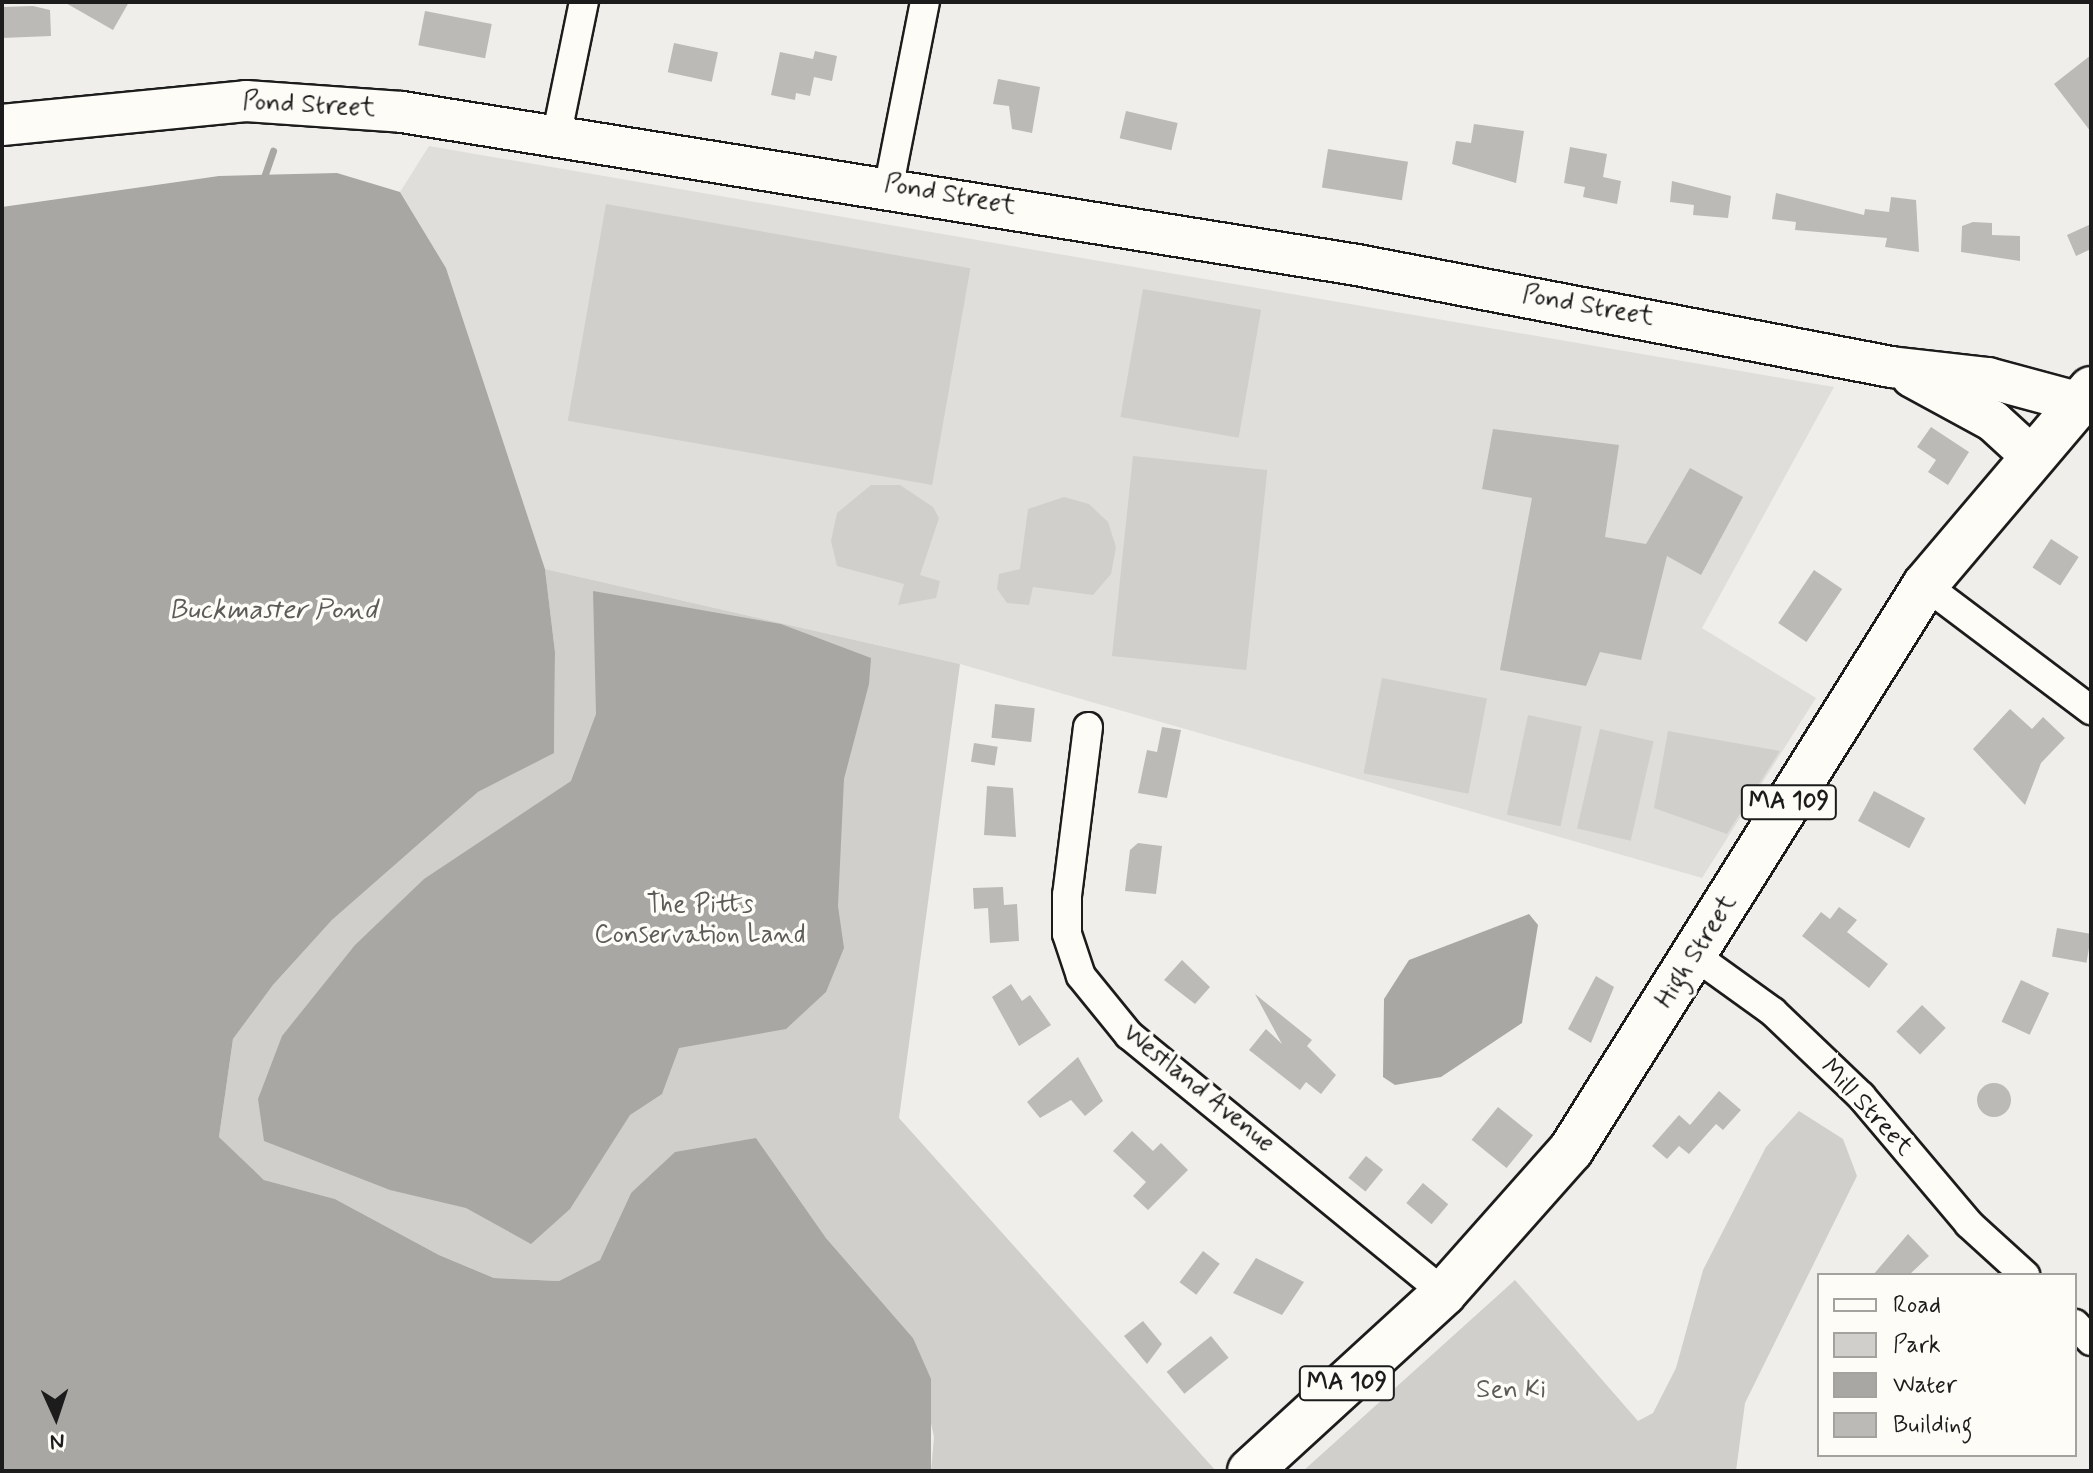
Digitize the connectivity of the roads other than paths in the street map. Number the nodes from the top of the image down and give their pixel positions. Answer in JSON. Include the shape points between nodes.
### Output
{"nodes":[{"id":1,"x":584,"y":2,"type":"edge"},
{"id":2,"x":925,"y":2,"type":"edge"},
{"id":3,"x":2,"y":125,"type":"edge"},
{"id":4,"x":557,"y":133,"type":"junction"},
{"id":5,"x":889,"y":185,"type":"junction"},
{"id":6,"x":1891,"y":367,"type":"junction"},
{"id":7,"x":2084,"y":395,"type":"edge"},
{"id":8,"x":2030,"y":455,"type":"junction"},
{"id":9,"x":1925,"y":585,"type":"junction"},
{"id":10,"x":2091,"y":710,"type":"edge"},
{"id":11,"x":1088,"y":727,"type":"dead end"},
{"id":12,"x":1694,"y":955,"type":"junction"},
{"id":13,"x":2023,"y":1273,"type":"edge"},
{"id":14,"x":1444,"y":1293,"type":"junction"},
{"id":15,"x":2077,"y":1326,"type":"edge"},
{"id":16,"x":2091,"y":1341,"type":"edge"},
{"id":17,"x":1250,"y":1471,"type":"edge"}],
"edges":[{"from":1,"to":4,"type":"street"},
{"from":2,"to":5,"type":"street"},
{"from":3,"to":4,"type":"street","name":"Pond Street","via":[[246,101],[340,105]]},
{"from":4,"to":5,"type":"street","name":"Pond Street"},
{"from":5,"to":6,"type":"street","name":"Pond Street","via":[[1684,322]]},
{"from":6,"to":7,"type":"street","name":"Pond Street"},
{"from":6,"to":8,"type":"street","name":"Pond Street","via":[[1993,421]]},
{"from":7,"to":8,"type":"main road","name":"High Street","number":"MA 109"},
{"from":8,"to":9,"type":"main road","name":"High Street","number":"MA 109"},
{"from":9,"to":10,"type":"street"},
{"from":9,"to":12,"type":"main road","name":"High Street","number":"MA 109"},
{"from":11,"to":14,"type":"street","name":"Westland Avenue","via":[[1067,895],[1067,934],[1081,976],[1129,1035]]},
{"from":12,"to":13,"type":"street","name":"Mill Street","via":[[1773,1012],[1861,1096],[1969,1224]]},
{"from":12,"to":14,"type":"main road","name":"High Street","number":"MA 109","via":[[1571,1150]]},
{"from":14,"to":17,"type":"main road","name":"High Street","number":"MA 109"},
{"from":15,"to":16,"type":"street"}]}
